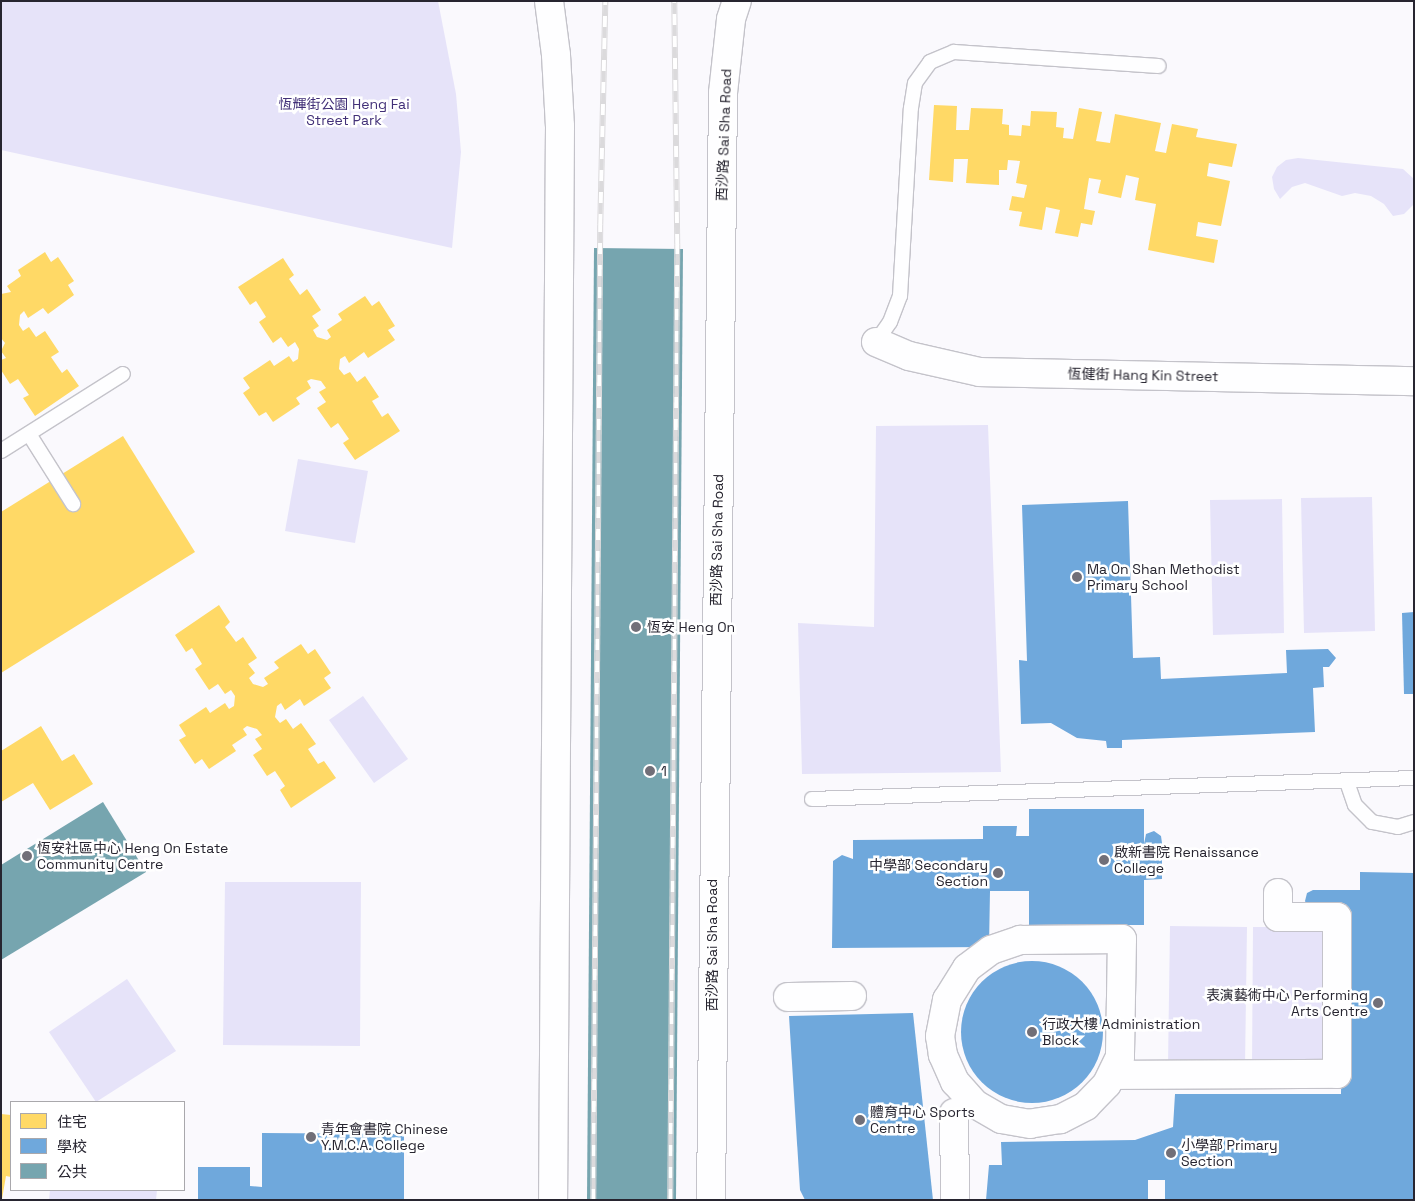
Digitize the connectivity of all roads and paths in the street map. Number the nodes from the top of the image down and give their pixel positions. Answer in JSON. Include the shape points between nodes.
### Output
{"nodes":[{"id":1,"x":549,"y":1,"type":"edge"},
{"id":2,"x":737,"y":1,"type":"edge"},
{"id":3,"x":1159,"y":66,"type":"dead end"},
{"id":4,"x":876,"y":342,"type":"joint"},
{"id":5,"x":123,"y":374,"type":"dead end"},
{"id":6,"x":1414,"y":381,"type":"edge"},
{"id":7,"x":29,"y":434,"type":"junction"},
{"id":8,"x":1,"y":451,"type":"edge"},
{"id":9,"x":73,"y":504,"type":"dead end"},
{"id":10,"x":1414,"y":778,"type":"edge"},
{"id":11,"x":1347,"y":782,"type":"junction"},
{"id":12,"x":812,"y":799,"type":"dead end"},
{"id":13,"x":1414,"y":822,"type":"edge"},
{"id":14,"x":1278,"y":893,"type":"dead end"},
{"id":15,"x":852,"y":996,"type":"dead end"},
{"id":16,"x":788,"y":997,"type":"dead end"},
{"id":17,"x":1112,"y":1075,"type":"junction"},
{"id":18,"x":954,"y":1113,"type":"dead end"},
{"id":19,"x":553,"y":1200,"type":"edge"},
{"id":20,"x":711,"y":1200,"type":"edge"},
{"id":21,"x":955,"y":1200,"type":"edge"}],
"edges":[{"from":1,"to":19,"type":"main road","via":[[560,126]]},
{"from":2,"to":20,"type":"main road","name":"西沙路 Sai Sha Road","via":[[731,19],[723,93]]},
{"from":3,"to":4,"type":"lane","via":[[954,52],[930,62],[915,83],[911,108],[900,296],[890,322]]},
{"from":4,"to":6,"type":"main road","name":"恆健街 Hang Kin Street","via":[[909,356],[980,372]]},
{"from":5,"to":7,"type":"lane"},
{"from":7,"to":8,"type":"lane"},
{"from":7,"to":9,"type":"lane"},
{"from":10,"to":11,"type":"lane"},
{"from":11,"to":12,"type":"lane"},
{"from":11,"to":13,"type":"lane","via":[[1354,805],[1372,822],[1398,827]]},
{"from":14,"to":17,"type":"main road","via":[[1278,917],[1337,917],[1337,1074]]},
{"from":15,"to":16,"type":"main road"},
{"from":17,"to":17,"type":"main road","via":[[1086,1106],[1060,1119],[1030,1124],[1001,1119],[974,1104],[954,1082],[943,1055],[941,1017],[955,983],[967,968],[991,950],[1020,940],[1122,939],[1120,1057]]},
{"from":18,"to":21,"type":"main road"}]}
